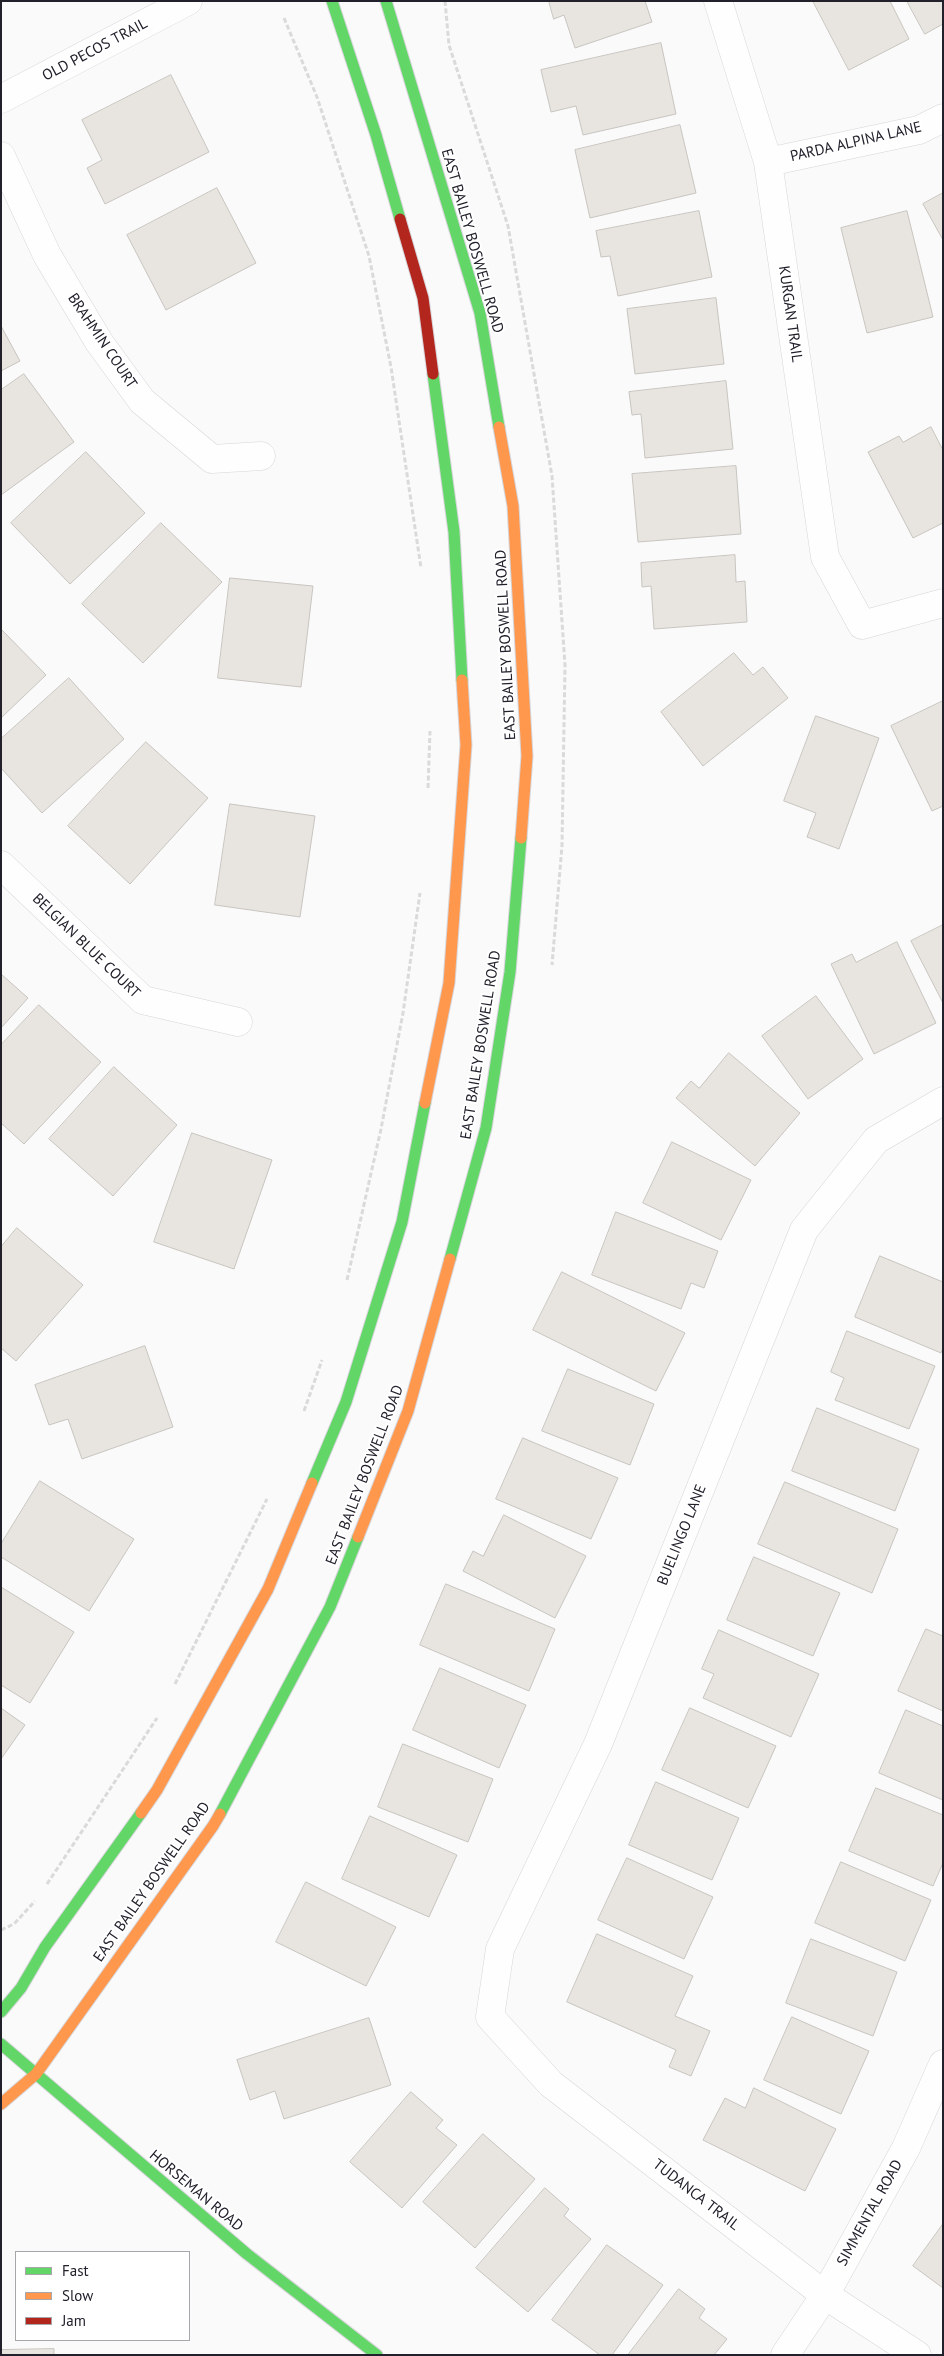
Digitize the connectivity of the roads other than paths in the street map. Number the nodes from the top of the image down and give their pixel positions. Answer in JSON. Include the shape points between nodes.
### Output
{"nodes":[{"id":1,"x":188,"y":1,"type":"edge"},
{"id":2,"x":332,"y":1,"type":"edge"},
{"id":3,"x":386,"y":1,"type":"edge"},
{"id":4,"x":718,"y":1,"type":"edge"},
{"id":5,"x":1,"y":99,"type":"edge"},
{"id":6,"x":943,"y":118,"type":"edge"},
{"id":7,"x":1,"y":156,"type":"edge"},
{"id":8,"x":768,"y":162,"type":"junction"},
{"id":9,"x":261,"y":456,"type":"dead end"},
{"id":10,"x":943,"y":603,"type":"edge"},
{"id":11,"x":1,"y":865,"type":"edge"},
{"id":12,"x":238,"y":1022,"type":"dead end"},
{"id":13,"x":943,"y":1101,"type":"edge"},
{"id":14,"x":1,"y":2012,"type":"edge"},
{"id":15,"x":490,"y":2017,"type":"joint"},
{"id":16,"x":1,"y":2044,"type":"edge"},
{"id":17,"x":943,"y":2064,"type":"edge"},
{"id":18,"x":36,"y":2074,"type":"junction"},
{"id":19,"x":1,"y":2104,"type":"edge"},
{"id":20,"x":825,"y":2295,"type":"junction"},
{"id":21,"x":377,"y":2355,"type":"edge"},
{"id":22,"x":784,"y":2355,"type":"edge"},
{"id":23,"x":917,"y":2355,"type":"edge"}],
"edges":[{"from":1,"to":5,"type":"street","name":"OLD PECOS TRAIL"},
{"from":2,"to":14,"type":"street","via":[[376,135],[423,298],[454,532],[466,745],[450,983],[402,1222],[346,1402],[268,1590],[157,1790],[45,1947],[21,1988]]},
{"from":3,"to":18,"type":"street","name":"EAST BAILEY BOSWELL ROAD","via":[[480,314],[513,506],[528,756],[510,972],[486,1128],[408,1412],[330,1607],[213,1826]]},
{"from":4,"to":8,"type":"street","name":"KURGAN TRAIL"},
{"from":6,"to":8,"type":"street","name":"PARDA ALPINA LANE","via":[[919,130]]},
{"from":7,"to":9,"type":"street","name":"BRAHMIN COURT","via":[[46,255],[99,342],[142,401],[212,459]]},
{"from":8,"to":10,"type":"street","name":"KURGAN TRAIL","via":[[825,556],[862,624]]},
{"from":11,"to":12,"type":"street","name":"BELGIAN BLUE COURT","via":[[143,1000]]},
{"from":13,"to":15,"type":"street","name":"BUELINGO LANE","via":[[876,1140],[804,1230],[598,1744],[500,1949]]},
{"from":15,"to":20,"type":"street","name":"TUDANCA TRAIL","via":[[551,2084]]},
{"from":16,"to":18,"type":"street","name":"HORSEMAN ROAD"},
{"from":17,"to":20,"type":"street","name":"SIMMENTAL ROAD","via":[[906,2148]]},
{"from":18,"to":19,"type":"street","name":"EAST BAILEY BOSWELL ROAD"},
{"from":18,"to":21,"type":"street","name":"HORSEMAN ROAD","via":[[247,2254]]},
{"from":20,"to":22,"type":"street","name":"SIMMENTAL ROAD"},
{"from":20,"to":23,"type":"street","name":"TUDANCA TRAIL"}]}
